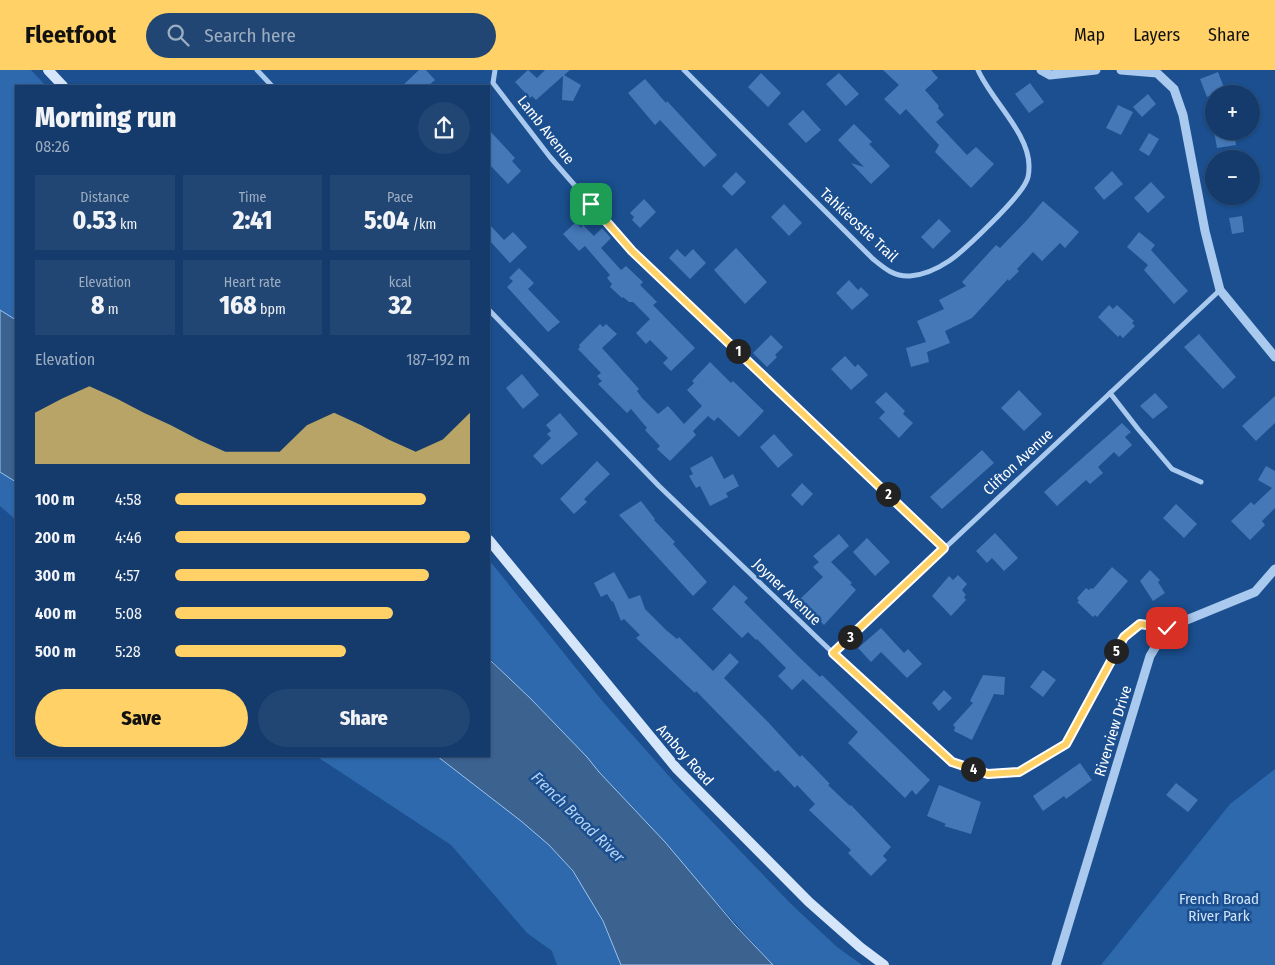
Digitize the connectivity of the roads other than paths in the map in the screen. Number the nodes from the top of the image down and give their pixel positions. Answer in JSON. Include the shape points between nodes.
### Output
{"nodes":[{"id":1,"x":48,"y":70,"type":"edge"},
{"id":2,"x":257,"y":70,"type":"edge"},
{"id":3,"x":495,"y":70,"type":"edge"},
{"id":4,"x":684,"y":70,"type":"edge"},
{"id":5,"x":978,"y":70,"type":"edge"},
{"id":6,"x":1041,"y":70,"type":"edge"},
{"id":7,"x":1096,"y":70,"type":"edge"},
{"id":8,"x":1121,"y":70,"type":"edge"},
{"id":9,"x":62,"y":85,"type":"edge"},
{"id":10,"x":271,"y":85,"type":"edge"},
{"id":11,"x":1220,"y":290,"type":"junction"},
{"id":12,"x":490,"y":311,"type":"edge"},
{"id":13,"x":1275,"y":357,"type":"edge"},
{"id":14,"x":1110,"y":394,"type":"junction"},
{"id":15,"x":1201,"y":482,"type":"dead end"},
{"id":16,"x":490,"y":541,"type":"edge"},
{"id":17,"x":944,"y":548,"type":"junction"},
{"id":18,"x":1275,"y":569,"type":"edge"},
{"id":19,"x":1167,"y":628,"type":"junction"},
{"id":20,"x":833,"y":653,"type":"junction"},
{"id":21,"x":884,"y":965,"type":"edge"},
{"id":22,"x":1056,"y":965,"type":"edge"}],
"edges":[{"from":1,"to":9,"type":"main road"},
{"from":2,"to":10,"type":"street"},
{"from":3,"to":17,"type":"street","name":"Lamb Avenue","via":[[493,83],[550,158],[632,251]]},
{"from":4,"to":5,"type":"street","name":"Tahkieostie Trail","via":[[873,259],[891,273],[908,276],[925,274],[950,261],[985,230],[1026,183],[1029,167],[1026,149]]},
{"from":6,"to":7,"type":"street","via":[[1050,75]]},
{"from":8,"to":11,"type":"street","via":[[1157,73],[1174,89],[1183,115],[1200,212]]},
{"from":11,"to":13,"type":"street"},
{"from":11,"to":14,"type":"street","name":"Clifton Avenue"},
{"from":12,"to":20,"type":"street","name":"Joyner Avenue","via":[[659,486]]},
{"from":14,"to":15,"type":"street","via":[[1172,469]]},
{"from":14,"to":17,"type":"street","name":"Clifton Avenue"},
{"from":16,"to":21,"type":"main road","name":"Amboy Road","via":[[677,769],[809,902]]},
{"from":17,"to":20,"type":"street","name":"Clifton Avenue"},
{"from":18,"to":19,"type":"street","via":[[1255,592]]},
{"from":19,"to":20,"type":"street","name":"Joyner Avenue","via":[[1140,624],[1124,637],[1066,744],[1019,772],[988,774],[952,762]]},
{"from":19,"to":22,"type":"street","name":"Riverview Drive","via":[[1150,656]]}]}
